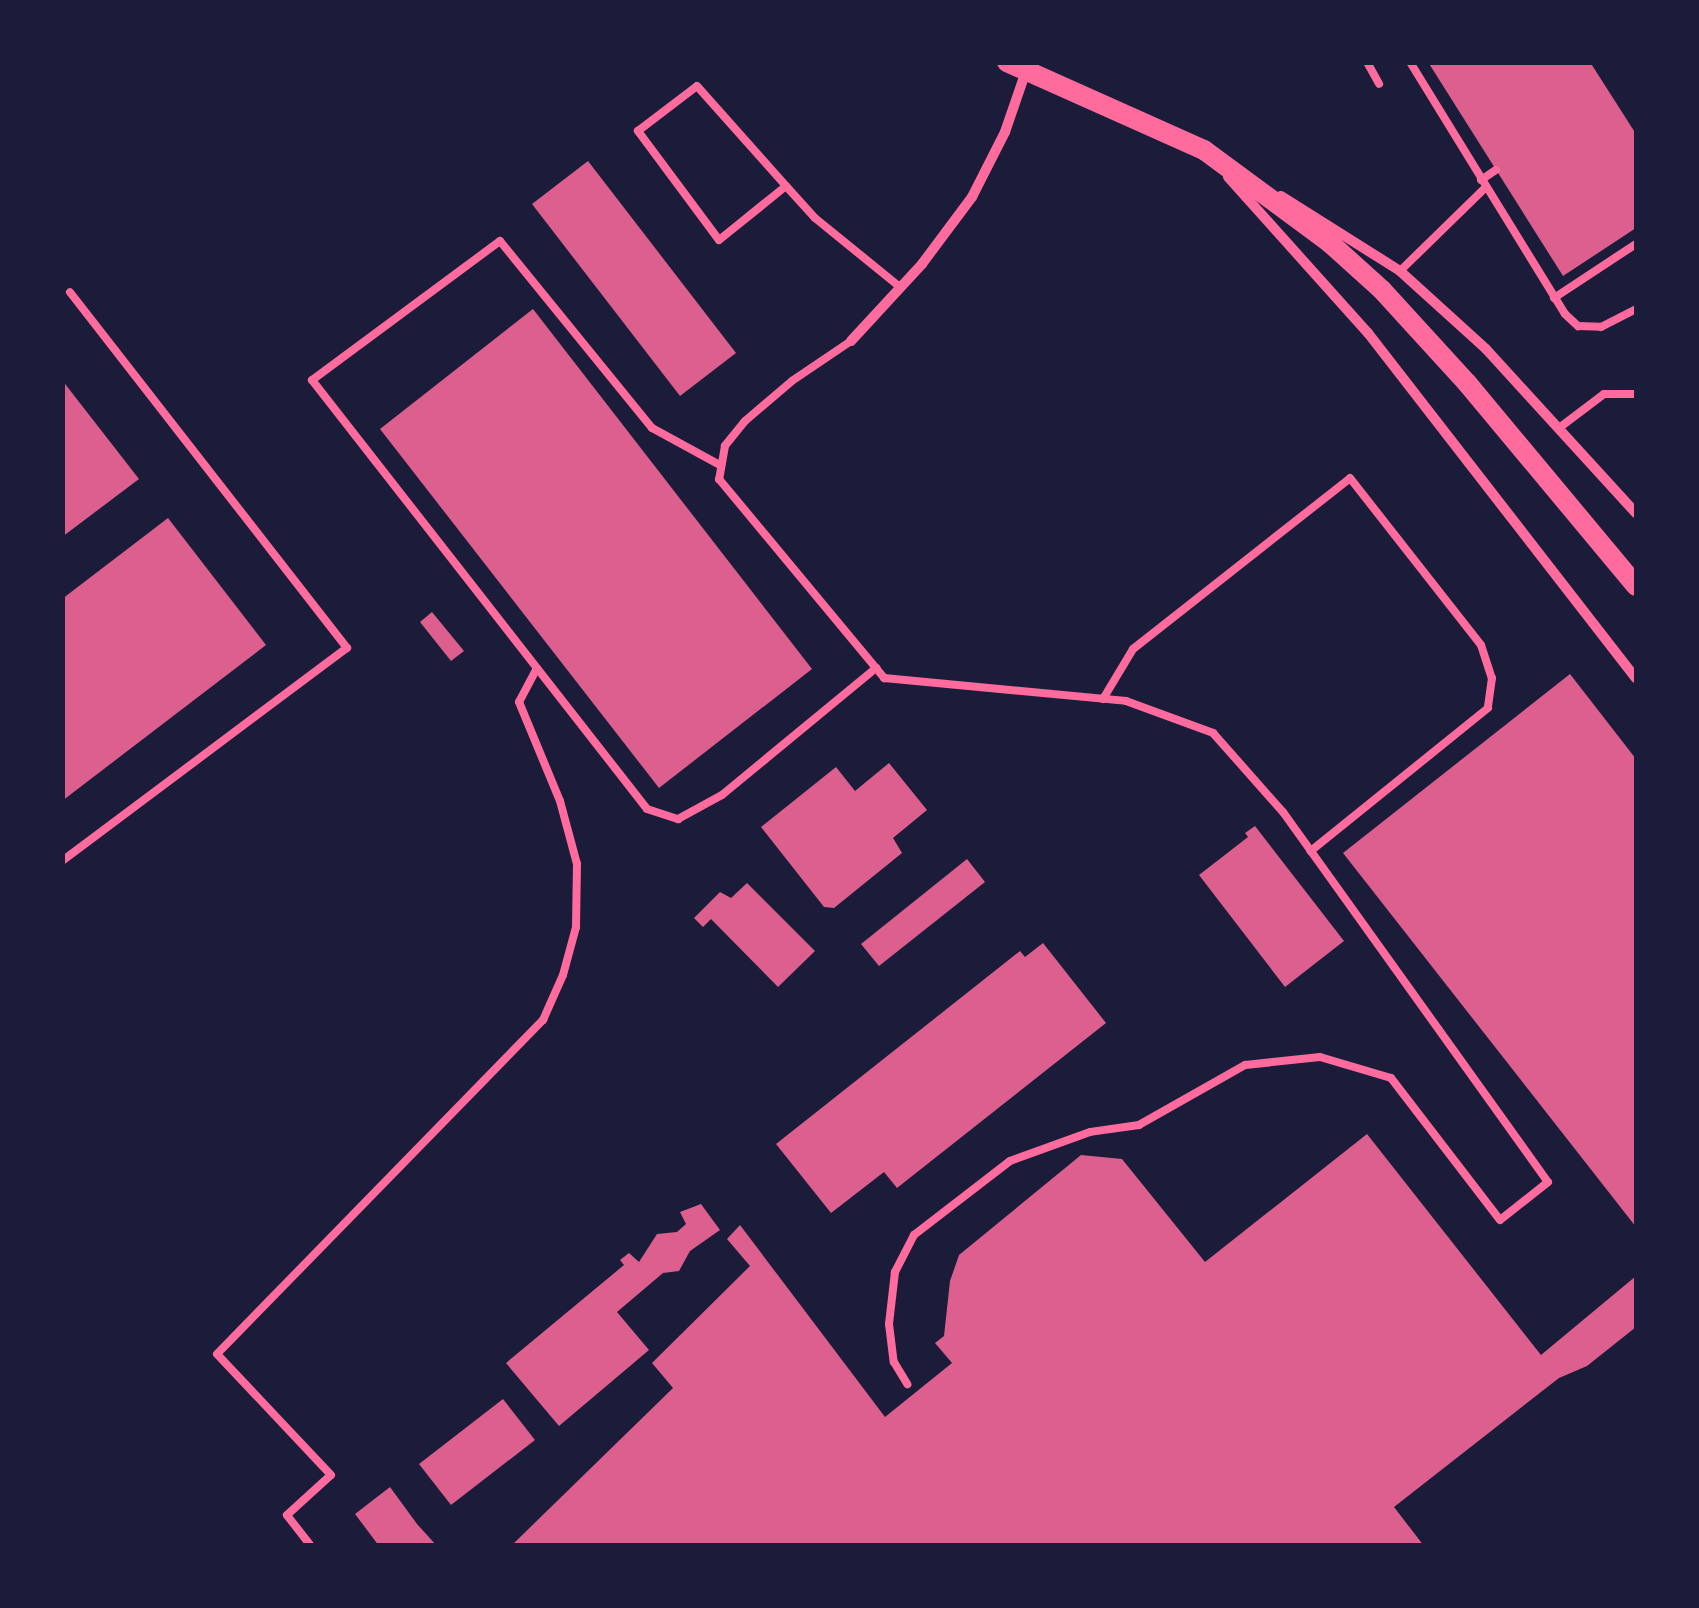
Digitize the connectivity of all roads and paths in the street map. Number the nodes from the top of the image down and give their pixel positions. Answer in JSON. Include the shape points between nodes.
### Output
{"nodes":[{"id":1,"x":1367,"y":62,"type":"edge"},
{"id":2,"x":1410,"y":62,"type":"edge"},
{"id":3,"x":1021,"y":65,"type":"edge"},
{"id":4,"x":1380,"y":84,"type":"dead end"},
{"id":5,"x":1204,"y":150,"type":"junction"},
{"id":6,"x":1496,"y":170,"type":"dead end"},
{"id":7,"x":1484,"y":183,"type":"junction"},
{"id":8,"x":786,"y":186,"type":"junction"},
{"id":9,"x":1636,"y":244,"type":"edge"},
{"id":10,"x":1400,"y":271,"type":"junction"},
{"id":11,"x":900,"y":287,"type":"junction"},
{"id":12,"x":70,"y":292,"type":"dead end"},
{"id":13,"x":1554,"y":298,"type":"junction"},
{"id":14,"x":1636,"y":308,"type":"edge"},
{"id":15,"x":851,"y":341,"type":"joint"},
{"id":16,"x":1636,"y":394,"type":"edge"},
{"id":17,"x":1558,"y":428,"type":"junction"},
{"id":18,"x":718,"y":464,"type":"junction"},
{"id":19,"x":1636,"y":513,"type":"edge"},
{"id":20,"x":1636,"y":586,"type":"edge"},
{"id":21,"x":537,"y":668,"type":"junction"},
{"id":22,"x":876,"y":668,"type":"junction"},
{"id":23,"x":1636,"y":678,"type":"edge"},
{"id":24,"x":1103,"y":699,"type":"junction"},
{"id":25,"x":1311,"y":851,"type":"junction"},
{"id":26,"x":62,"y":861,"type":"edge"},
{"id":27,"x":907,"y":1384,"type":"dead end"},
{"id":28,"x":311,"y":1546,"type":"edge"}],
"edges":[{"from":1,"to":4,"type":"lane"},
{"from":2,"to":7,"type":"lane"},
{"from":3,"to":5,"type":"main road"},
{"from":3,"to":11,"type":"street","via":[[1004,132],[972,198]]},
{"from":5,"to":10,"type":"street"},
{"from":5,"to":20,"type":"main road","via":[[1382,290]]},
{"from":5,"to":23,"type":"street","via":[[1368,333]]},
{"from":6,"to":7,"type":"lane"},
{"from":7,"to":10,"type":"lane"},
{"from":7,"to":13,"type":"lane"},
{"from":8,"to":8,"type":"lane","via":[[697,86],[638,131],[719,240]]},
{"from":8,"to":11,"type":"lane"},
{"from":9,"to":13,"type":"lane"},
{"from":10,"to":17,"type":"street","via":[[1486,349]]},
{"from":11,"to":15,"type":"street"},
{"from":12,"to":26,"type":"lane","via":[[347,648]]},
{"from":13,"to":14,"type":"lane","via":[[1578,326],[1602,327]]},
{"from":15,"to":18,"type":"lane","via":[[745,421]]},
{"from":16,"to":17,"type":"lane","via":[[1604,394]]},
{"from":17,"to":19,"type":"street"},
{"from":18,"to":21,"type":"lane","via":[[652,428],[500,242],[312,380]]},
{"from":18,"to":22,"type":"lane","via":[[719,479]]},
{"from":21,"to":22,"type":"lane","via":[[648,809],[678,819],[722,795]]},
{"from":21,"to":28,"type":"lane","via":[[519,702],[560,800],[577,864],[576,927],[543,1020],[216,1354],[331,1475],[287,1515]]},
{"from":22,"to":24,"type":"lane","via":[[884,678],[916,683]]},
{"from":24,"to":25,"type":"lane","via":[[1214,733]]},
{"from":24,"to":25,"type":"lane","via":[[1133,649],[1350,478],[1480,645],[1492,678],[1488,708]]},
{"from":25,"to":27,"type":"lane","via":[[1548,1182],[1500,1220],[1391,1078],[1320,1058],[1246,1066],[1139,1125],[1090,1132],[1010,1162],[914,1235],[895,1272],[889,1324],[894,1362]]}]}
